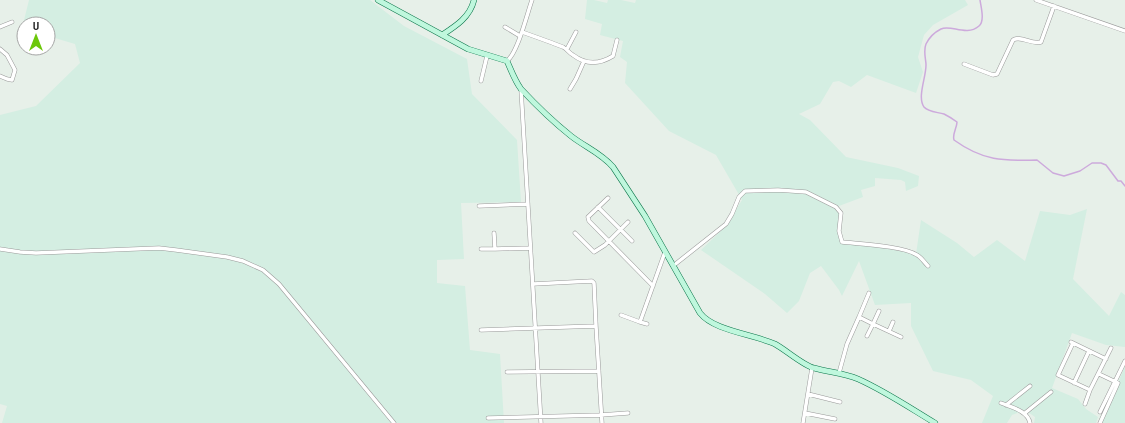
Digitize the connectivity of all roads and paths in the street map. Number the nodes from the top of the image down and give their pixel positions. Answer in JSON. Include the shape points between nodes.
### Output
{"nodes":[{"id":1,"x":378,"y":0,"type":"edge"},
{"id":2,"x":474,"y":0,"type":"edge"},
{"id":3,"x":532,"y":0,"type":"edge"},
{"id":4,"x":1036,"y":0,"type":"edge"},
{"id":5,"x":1051,"y":0,"type":"edge"},
{"id":6,"x":1049,"y":5,"type":"junction"},
{"id":7,"x":1054,"y":6,"type":"junction"},
{"id":8,"x":12,"y":22,"type":"dead end"},
{"id":9,"x":0,"y":26,"type":"edge"},
{"id":10,"x":505,"y":27,"type":"dead end"},
{"id":11,"x":1125,"y":31,"type":"edge"},
{"id":12,"x":522,"y":32,"type":"junction"},
{"id":13,"x":576,"y":32,"type":"dead end"},
{"id":14,"x":442,"y":36,"type":"junction"},
{"id":15,"x":520,"y":36,"type":"junction"},
{"id":16,"x":617,"y":40,"type":"dead end"},
{"id":17,"x":0,"y":49,"type":"edge"},
{"id":18,"x":567,"y":49,"type":"junction"},
{"id":19,"x":487,"y":56,"type":"junction"},
{"id":20,"x":508,"y":61,"type":"junction"},
{"id":21,"x":584,"y":61,"type":"junction"},
{"id":22,"x":964,"y":64,"type":"dead end"},
{"id":23,"x":0,"y":76,"type":"edge"},
{"id":24,"x":481,"y":81,"type":"dead end"},
{"id":25,"x":521,"y":88,"type":"junction"},
{"id":26,"x":570,"y":89,"type":"dead end"},
{"id":27,"x":608,"y":198,"type":"dead end"},
{"id":28,"x":528,"y":204,"type":"junction"},
{"id":29,"x":479,"y":206,"type":"dead end"},
{"id":30,"x":598,"y":207,"type":"junction"},
{"id":31,"x":628,"y":222,"type":"dead end"},
{"id":32,"x":621,"y":230,"type":"junction"},
{"id":33,"x":494,"y":233,"type":"dead end"},
{"id":34,"x":575,"y":233,"type":"dead end"},
{"id":35,"x":632,"y":241,"type":"dead end"},
{"id":36,"x":609,"y":242,"type":"junction"},
{"id":37,"x":0,"y":248,"type":"edge"},
{"id":38,"x":530,"y":248,"type":"junction"},
{"id":39,"x":481,"y":249,"type":"dead end"},
{"id":40,"x":495,"y":249,"type":"junction"},
{"id":41,"x":665,"y":252,"type":"junction"},
{"id":42,"x":673,"y":266,"type":"junction"},
{"id":43,"x":928,"y":266,"type":"dead end"},
{"id":44,"x":533,"y":284,"type":"junction"},
{"id":45,"x":653,"y":286,"type":"junction"},
{"id":46,"x":869,"y":293,"type":"dead end"},
{"id":47,"x":879,"y":311,"type":"dead end"},
{"id":48,"x":621,"y":315,"type":"dead end"},
{"id":49,"x":859,"y":317,"type":"junction"},
{"id":50,"x":640,"y":322,"type":"junction"},
{"id":51,"x":893,"y":322,"type":"dead end"},
{"id":52,"x":647,"y":324,"type":"dead end"},
{"id":53,"x":873,"y":324,"type":"junction"},
{"id":54,"x":596,"y":326,"type":"junction"},
{"id":55,"x":535,"y":328,"type":"junction"},
{"id":56,"x":481,"y":330,"type":"dead end"},
{"id":57,"x":889,"y":331,"type":"junction"},
{"id":58,"x":867,"y":336,"type":"dead end"},
{"id":59,"x":901,"y":337,"type":"dead end"},
{"id":60,"x":1112,"y":348,"type":"dead end"},
{"id":61,"x":1089,"y":351,"type":"junction"},
{"id":62,"x":1106,"y":359,"type":"junction"},
{"id":63,"x":1125,"y":361,"type":"edge"},
{"id":64,"x":812,"y":368,"type":"junction"},
{"id":65,"x":599,"y":371,"type":"junction"},
{"id":66,"x":507,"y":372,"type":"dead end"},
{"id":67,"x":538,"y":372,"type":"junction"},
{"id":68,"x":839,"y":373,"type":"junction"},
{"id":69,"x":1099,"y":374,"type":"junction"},
{"id":70,"x":1115,"y":382,"type":"junction"},
{"id":71,"x":1074,"y":383,"type":"junction"},
{"id":72,"x":1030,"y":386,"type":"dead end"},
{"id":73,"x":1090,"y":390,"type":"junction"},
{"id":74,"x":1051,"y":392,"type":"dead end"},
{"id":75,"x":808,"y":394,"type":"junction"},
{"id":76,"x":840,"y":402,"type":"dead end"},
{"id":77,"x":1001,"y":403,"type":"dead end"},
{"id":78,"x":1085,"y":404,"type":"dead end"},
{"id":79,"x":1006,"y":405,"type":"junction"},
{"id":80,"x":1100,"y":412,"type":"dead end"},
{"id":81,"x":628,"y":413,"type":"dead end"},
{"id":82,"x":805,"y":413,"type":"junction"},
{"id":83,"x":1025,"y":413,"type":"junction"},
{"id":84,"x":601,"y":415,"type":"junction"},
{"id":85,"x":541,"y":417,"type":"junction"},
{"id":86,"x":488,"y":418,"type":"dead end"},
{"id":87,"x":835,"y":419,"type":"dead end"},
{"id":88,"x":394,"y":423,"type":"edge"},
{"id":89,"x":541,"y":423,"type":"edge"},
{"id":90,"x":602,"y":423,"type":"edge"},
{"id":91,"x":803,"y":423,"type":"edge"},
{"id":92,"x":935,"y":423,"type":"edge"},
{"id":93,"x":1030,"y":423,"type":"edge"},
{"id":94,"x":1100,"y":423,"type":"edge"}],
"edges":[{"from":1,"to":14,"type":"street"},
{"from":2,"to":14,"type":"street","via":[[466,16]]},
{"from":3,"to":12,"type":"street"},
{"from":4,"to":6,"type":"street"},
{"from":5,"to":6,"type":"street"},
{"from":6,"to":7,"type":"street"},
{"from":7,"to":11,"type":"street"},
{"from":7,"to":22,"type":"street","via":[[1040,42],[1034,43],[1019,38],[1013,40],[997,74],[993,75]]},
{"from":8,"to":9,"type":"street"},
{"from":10,"to":15,"type":"street"},
{"from":12,"to":15,"type":"street"},
{"from":12,"to":18,"type":"street"},
{"from":13,"to":18,"type":"street"},
{"from":14,"to":19,"type":"street"},
{"from":15,"to":20,"type":"street"},
{"from":16,"to":21,"type":"street","via":[[612,56],[595,63]]},
{"from":17,"to":23,"type":"street","via":[[7,55],[15,70],[12,80]]},
{"from":18,"to":21,"type":"street","via":[[573,56]]},
{"from":19,"to":20,"type":"street"},
{"from":19,"to":24,"type":"street"},
{"from":20,"to":25,"type":"street"},
{"from":21,"to":26,"type":"street"},
{"from":25,"to":28,"type":"street"},
{"from":25,"to":41,"type":"street","via":[[571,136],[607,161],[632,196]]},
{"from":27,"to":30,"type":"street"},
{"from":28,"to":29,"type":"street"},
{"from":28,"to":38,"type":"street"},
{"from":30,"to":32,"type":"street"},
{"from":30,"to":36,"type":"street","via":[[588,218]]},
{"from":31,"to":32,"type":"street"},
{"from":32,"to":35,"type":"street"},
{"from":32,"to":36,"type":"street"},
{"from":33,"to":40,"type":"street"},
{"from":34,"to":36,"type":"street","via":[[593,252]]},
{"from":36,"to":45,"type":"street"},
{"from":37,"to":88,"type":"street","via":[[36,253],[159,248],[227,257],[253,264],[279,284]]},
{"from":38,"to":40,"type":"street"},
{"from":38,"to":44,"type":"street"},
{"from":39,"to":40,"type":"street"},
{"from":41,"to":42,"type":"street"},
{"from":41,"to":45,"type":"street"},
{"from":42,"to":43,"type":"street","via":[[726,224],[739,197],[745,191],[778,190],[806,192],[836,206],[841,213],[839,231],[842,242],[892,247],[913,252]]},
{"from":42,"to":64,"type":"street","via":[[704,319],[718,326],[763,339]]},
{"from":44,"to":54,"type":"street","via":[[592,281]]},
{"from":44,"to":55,"type":"street"},
{"from":45,"to":50,"type":"street"},
{"from":46,"to":49,"type":"street"},
{"from":47,"to":53,"type":"street"},
{"from":48,"to":50,"type":"street"},
{"from":49,"to":53,"type":"street"},
{"from":49,"to":68,"type":"street","via":[[847,344]]},
{"from":50,"to":52,"type":"street"},
{"from":51,"to":57,"type":"street"},
{"from":53,"to":57,"type":"street"},
{"from":53,"to":58,"type":"street"},
{"from":54,"to":55,"type":"street"},
{"from":54,"to":65,"type":"street"},
{"from":55,"to":56,"type":"street"},
{"from":55,"to":67,"type":"street"},
{"from":57,"to":59,"type":"street"},
{"from":60,"to":62,"type":"street"},
{"from":61,"to":62,"type":"street"},
{"from":61,"to":71,"type":"street"},
{"from":61,"to":71,"type":"street","via":[[1072,343],[1058,375]]},
{"from":62,"to":69,"type":"street"},
{"from":63,"to":70,"type":"street"},
{"from":64,"to":68,"type":"street"},
{"from":64,"to":75,"type":"street"},
{"from":65,"to":67,"type":"street"},
{"from":65,"to":84,"type":"street"},
{"from":66,"to":67,"type":"street"},
{"from":67,"to":85,"type":"street"},
{"from":68,"to":92,"type":"street","via":[[870,385]]},
{"from":69,"to":70,"type":"street"},
{"from":69,"to":73,"type":"street"},
{"from":70,"to":80,"type":"street"},
{"from":70,"to":94,"type":"street","via":[[1118,383]]},
{"from":71,"to":73,"type":"street"},
{"from":72,"to":79,"type":"street"},
{"from":73,"to":78,"type":"street"},
{"from":74,"to":83,"type":"street"},
{"from":75,"to":76,"type":"street"},
{"from":75,"to":82,"type":"street"},
{"from":77,"to":79,"type":"street"},
{"from":79,"to":83,"type":"street"},
{"from":81,"to":84,"type":"street"},
{"from":82,"to":87,"type":"street"},
{"from":82,"to":91,"type":"street"},
{"from":83,"to":93,"type":"street"},
{"from":84,"to":85,"type":"street"},
{"from":84,"to":90,"type":"street"},
{"from":85,"to":86,"type":"street"},
{"from":85,"to":89,"type":"street"}]}
